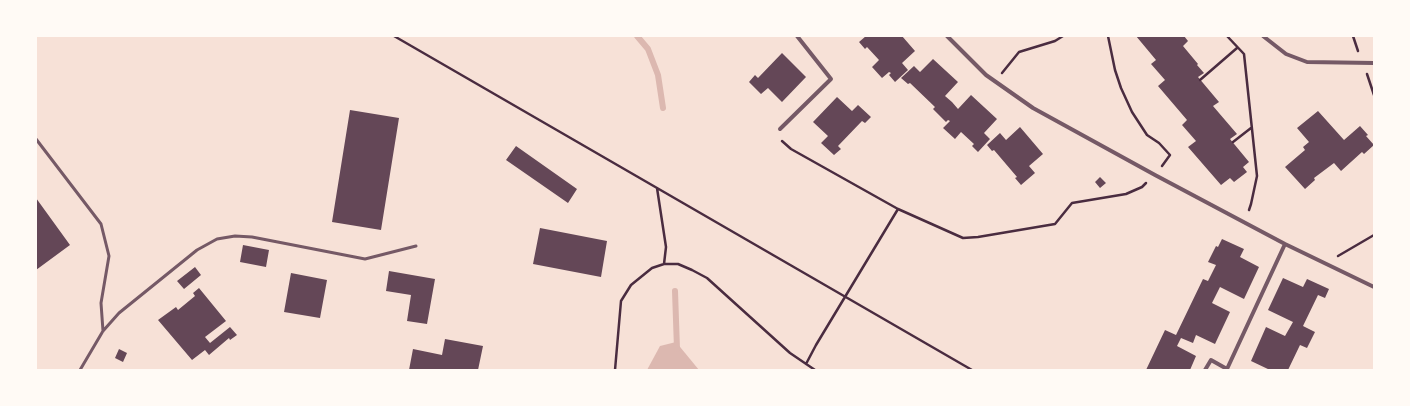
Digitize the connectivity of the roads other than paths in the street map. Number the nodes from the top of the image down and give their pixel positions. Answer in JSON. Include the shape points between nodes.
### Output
{"nodes":[{"id":1,"x":797,"y":36,"type":"edge"},
{"id":2,"x":947,"y":36,"type":"edge"},
{"id":3,"x":1263,"y":36,"type":"edge"},
{"id":4,"x":1374,"y":63,"type":"edge"},
{"id":5,"x":780,"y":129,"type":"road end"},
{"id":6,"x":36,"y":139,"type":"edge"},
{"id":7,"x":1285,"y":244,"type":"junction"},
{"id":8,"x":416,"y":246,"type":"dead end"},
{"id":9,"x":1374,"y":287,"type":"edge"},
{"id":10,"x":103,"y":331,"type":"junction"},
{"id":11,"x":1229,"y":369,"type":"edge"},
{"id":12,"x":80,"y":370,"type":"edge"},
{"id":13,"x":1205,"y":370,"type":"edge"}],
"edges":[{"from":1,"to":5,"type":"street","via":[[831,79]]},
{"from":2,"to":7,"type":"street","via":[[986,74],[1033,108]]},
{"from":3,"to":4,"type":"street","via":[[1286,54],[1308,62]]},
{"from":6,"to":10,"type":"lane","via":[[101,224],[109,256],[101,303]]},
{"from":7,"to":9,"type":"street"},
{"from":7,"to":11,"type":"street"},
{"from":8,"to":10,"type":"lane","via":[[365,259],[252,237],[217,239],[197,250],[119,313]]},
{"from":10,"to":12,"type":"lane"},
{"from":11,"to":13,"type":"street","via":[[1211,360]]}]}
